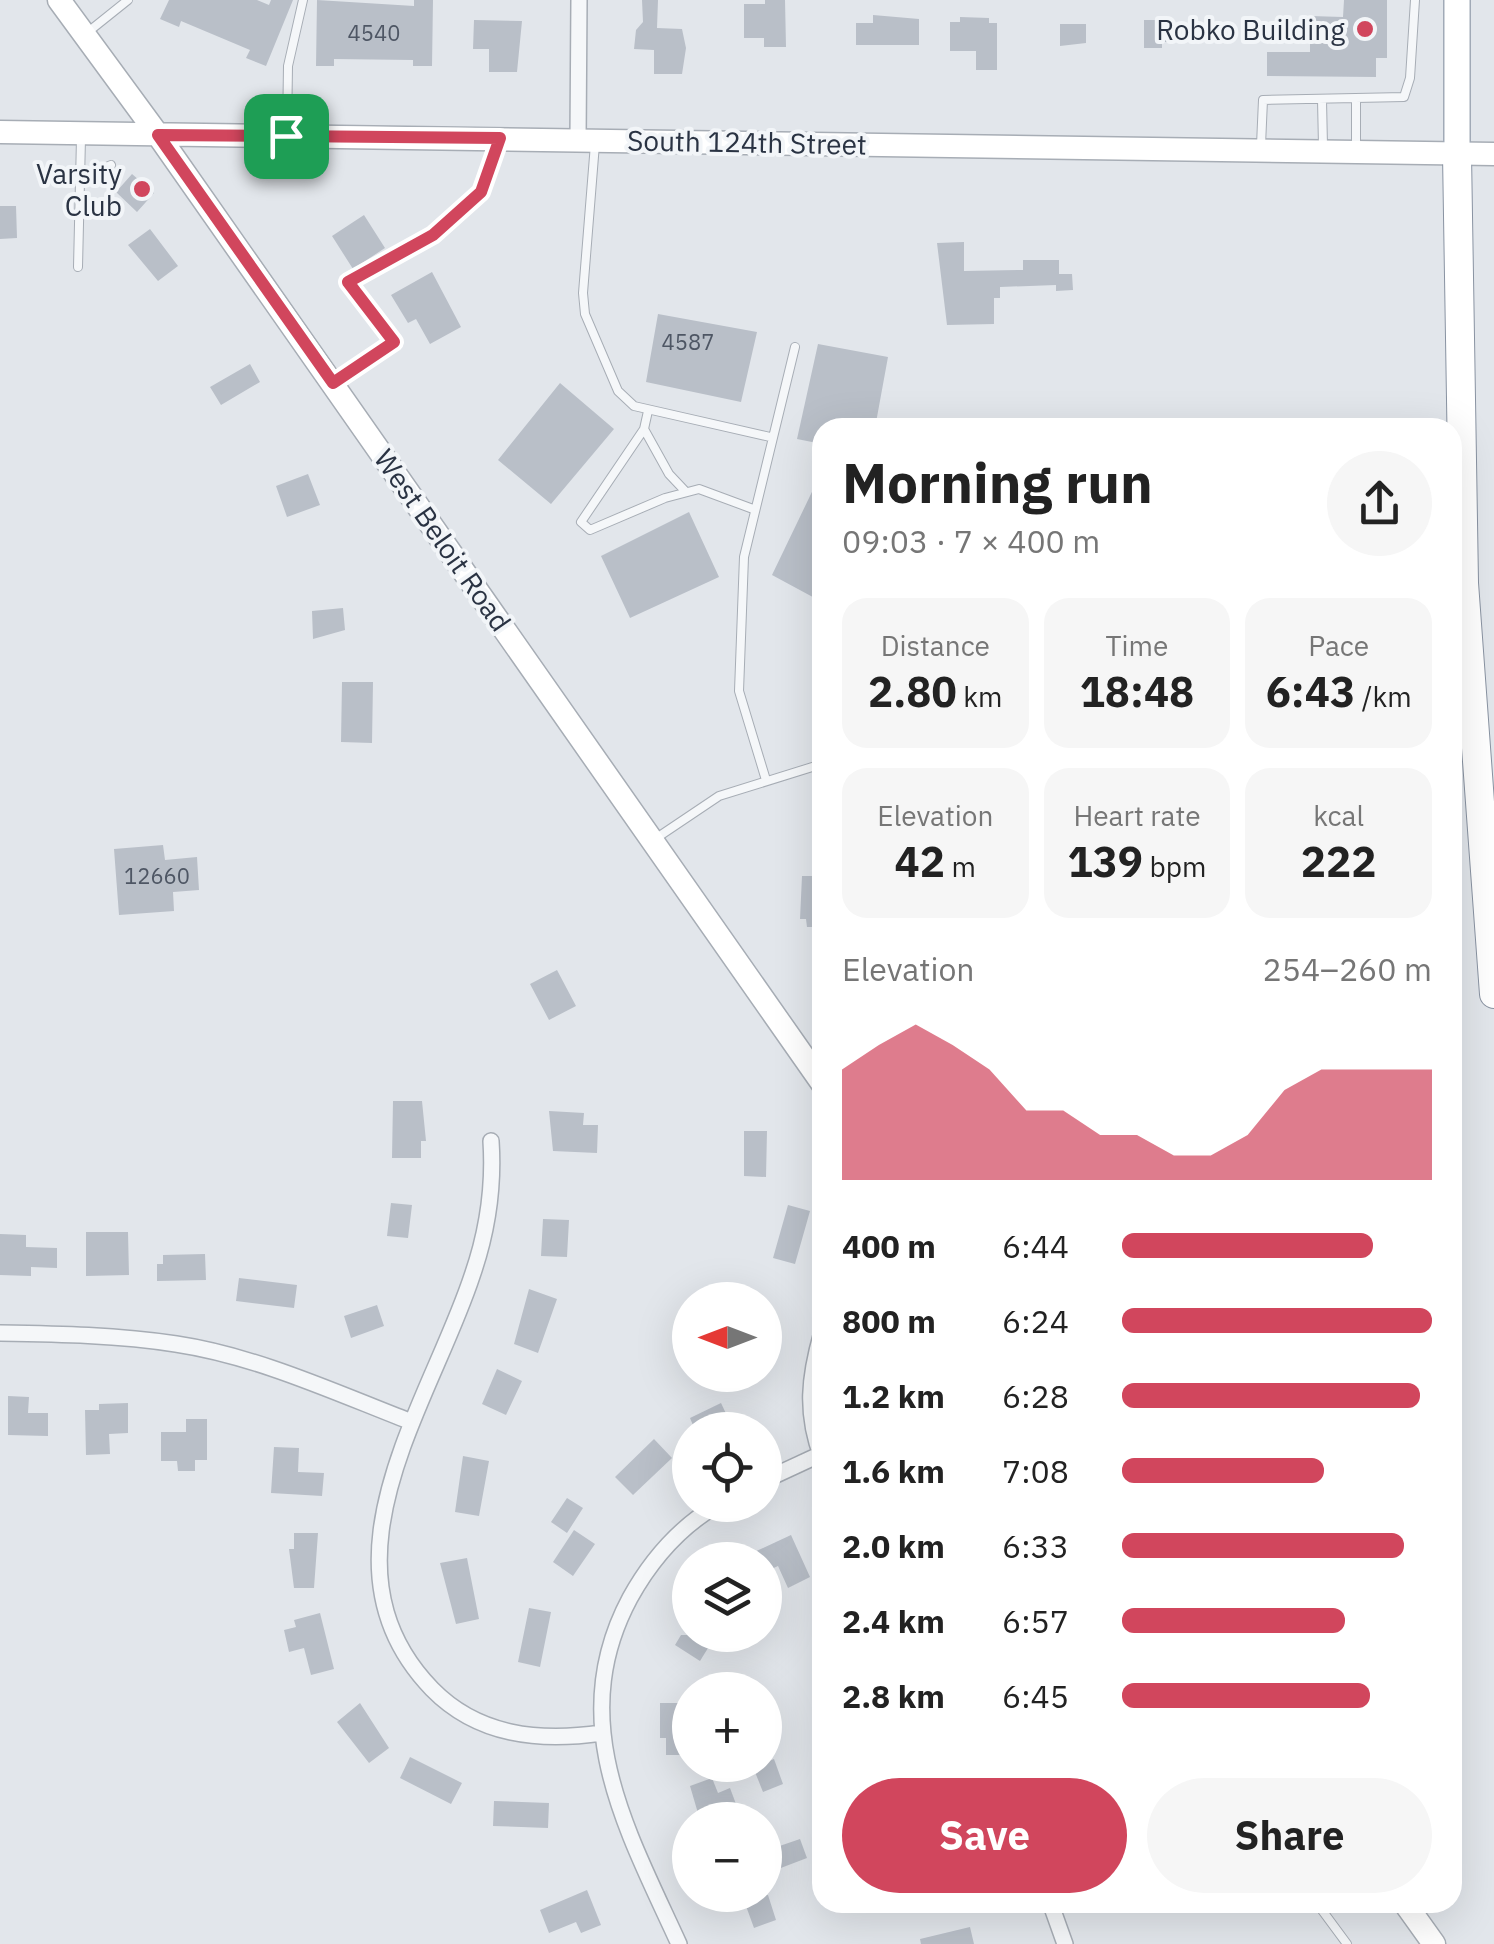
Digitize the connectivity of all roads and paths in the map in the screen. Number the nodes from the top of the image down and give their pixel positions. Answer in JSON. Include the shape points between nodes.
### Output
{"nodes":[{"id":1,"x":59,"y":0,"type":"edge"},
{"id":2,"x":128,"y":0,"type":"edge"},
{"id":3,"x":303,"y":0,"type":"edge"},
{"id":4,"x":579,"y":0,"type":"edge"},
{"id":5,"x":1415,"y":0,"type":"edge"},
{"id":6,"x":1457,"y":0,"type":"edge"},
{"id":7,"x":85,"y":35,"type":"junction"},
{"id":8,"x":1322,"y":100,"type":"junction"},
{"id":9,"x":1356,"y":100,"type":"junction"},
{"id":10,"x":0,"y":132,"type":"edge"},
{"id":11,"x":81,"y":134,"type":"junction"},
{"id":12,"x":158,"y":135,"type":"junction"},
{"id":13,"x":286,"y":136,"type":"junction"},
{"id":14,"x":500,"y":138,"type":"junction"},
{"id":15,"x":587,"y":140,"type":"junction"},
{"id":16,"x":1260,"y":150,"type":"junction"},
{"id":17,"x":1324,"y":150,"type":"junction"},
{"id":18,"x":1356,"y":151,"type":"junction"},
{"id":19,"x":1458,"y":154,"type":"junction"},
{"id":20,"x":1494,"y":154,"type":"edge"},
{"id":21,"x":111,"y":165,"type":"dead end"},
{"id":22,"x":79,"y":179,"type":"junction"},
{"id":23,"x":78,"y":268,"type":"dead end"},
{"id":24,"x":795,"y":347,"type":"dead end"},
{"id":25,"x":333,"y":383,"type":"junction"},
{"id":26,"x":648,"y":410,"type":"junction"},
{"id":27,"x":1460,"y":418,"type":"edge"},
{"id":28,"x":644,"y":428,"type":"junction"},
{"id":29,"x":770,"y":436,"type":"junction"},
{"id":30,"x":686,"y":492,"type":"junction"},
{"id":31,"x":753,"y":509,"type":"junction"},
{"id":32,"x":1462,"y":538,"type":"edge"},
{"id":33,"x":812,"y":767,"type":"edge"},
{"id":34,"x":766,"y":780,"type":"junction"},
{"id":35,"x":653,"y":840,"type":"junction"},
{"id":36,"x":1494,"y":994,"type":"edge"},
{"id":37,"x":812,"y":1060,"type":"edge"},
{"id":38,"x":492,"y":1141,"type":"dead end"},
{"id":39,"x":0,"y":1333,"type":"edge"},
{"id":40,"x":812,"y":1367,"type":"edge"},
{"id":41,"x":812,"y":1417,"type":"edge"},
{"id":42,"x":409,"y":1421,"type":"junction"},
{"id":43,"x":812,"y":1460,"type":"edge"},
{"id":44,"x":782,"y":1473,"type":"edge"},
{"id":45,"x":694,"y":1522,"type":"edge"},
{"id":46,"x":602,"y":1733,"type":"junction"},
{"id":47,"x":1054,"y":1913,"type":"edge"},
{"id":48,"x":1324,"y":1913,"type":"edge"},
{"id":49,"x":1412,"y":1913,"type":"edge"},
{"id":50,"x":679,"y":1944,"type":"edge"},
{"id":51,"x":1064,"y":1944,"type":"edge"},
{"id":52,"x":1347,"y":1944,"type":"edge"},
{"id":53,"x":1434,"y":1944,"type":"edge"}],
"edges":[{"from":1,"to":7,"type":"street","name":"West Beloit Road"},
{"from":2,"to":7,"type":"lane"},
{"from":3,"to":13,"type":"lane","via":[[288,66]]},
{"from":4,"to":15,"type":"street"},
{"from":5,"to":9,"type":"lane","via":[[1408,91],[1390,100]]},
{"from":6,"to":19,"type":"main road"},
{"from":7,"to":12,"type":"street","name":"West Beloit Road"},
{"from":8,"to":9,"type":"lane"},
{"from":8,"to":16,"type":"lane","via":[[1262,100]]},
{"from":8,"to":17,"type":"lane"},
{"from":9,"to":18,"type":"lane"},
{"from":10,"to":11,"type":"street","name":"South 124th Street"},
{"from":11,"to":12,"type":"street","name":"South 124th Street"},
{"from":11,"to":22,"type":"lane"},
{"from":12,"to":13,"type":"street","name":"South 124th Street"},
{"from":12,"to":25,"type":"street","name":"West Beloit Road"},
{"from":13,"to":14,"type":"street","name":"South 124th Street"},
{"from":14,"to":15,"type":"street","name":"South 124th Street"},
{"from":14,"to":25,"type":"lane","via":[[481,192],[433,235],[348,282],[394,342]]},
{"from":15,"to":16,"type":"street","name":"South 124th Street"},
{"from":15,"to":26,"type":"lane","via":[[585,314],[618,392]]},
{"from":16,"to":17,"type":"street","name":"South 124th Street"},
{"from":17,"to":18,"type":"street","name":"South 124th Street"},
{"from":18,"to":19,"type":"street","name":"South 124th Street"},
{"from":19,"to":20,"type":"street","name":"South 124th Street"},
{"from":19,"to":27,"type":"highway"},
{"from":21,"to":22,"type":"lane"},
{"from":22,"to":23,"type":"lane"},
{"from":24,"to":29,"type":"lane"},
{"from":25,"to":35,"type":"street","name":"West Beloit Road"},
{"from":26,"to":28,"type":"lane"},
{"from":26,"to":29,"type":"lane"},
{"from":28,"to":30,"type":"lane"},
{"from":28,"to":30,"type":"lane","via":[[581,522],[590,530]]},
{"from":29,"to":31,"type":"lane"},
{"from":30,"to":31,"type":"lane","via":[[711,492]]},
{"from":31,"to":34,"type":"lane","via":[[744,557],[739,691]]},
{"from":32,"to":36,"type":"highway"},
{"from":33,"to":34,"type":"lane"},
{"from":34,"to":35,"type":"lane","via":[[718,796]]},
{"from":35,"to":37,"type":"street","name":"West Beloit Road"},
{"from":38,"to":42,"type":"street","via":[[490,1200],[476,1265]]},
{"from":39,"to":42,"type":"street","via":[[196,1348]]},
{"from":40,"to":41,"type":"street"},
{"from":42,"to":46,"type":"street","via":[[388,1495],[381,1573],[388,1617],[411,1664],[440,1697],[492,1729],[542,1738]]},
{"from":43,"to":44,"type":"street"},
{"from":45,"to":46,"type":"street","via":[[652,1564],[621,1616],[605,1664]]},
{"from":46,"to":50,"type":"street","via":[[617,1800]]},
{"from":47,"to":51,"type":"street"},
{"from":48,"to":52,"type":"lane"},
{"from":49,"to":53,"type":"street"}]}
